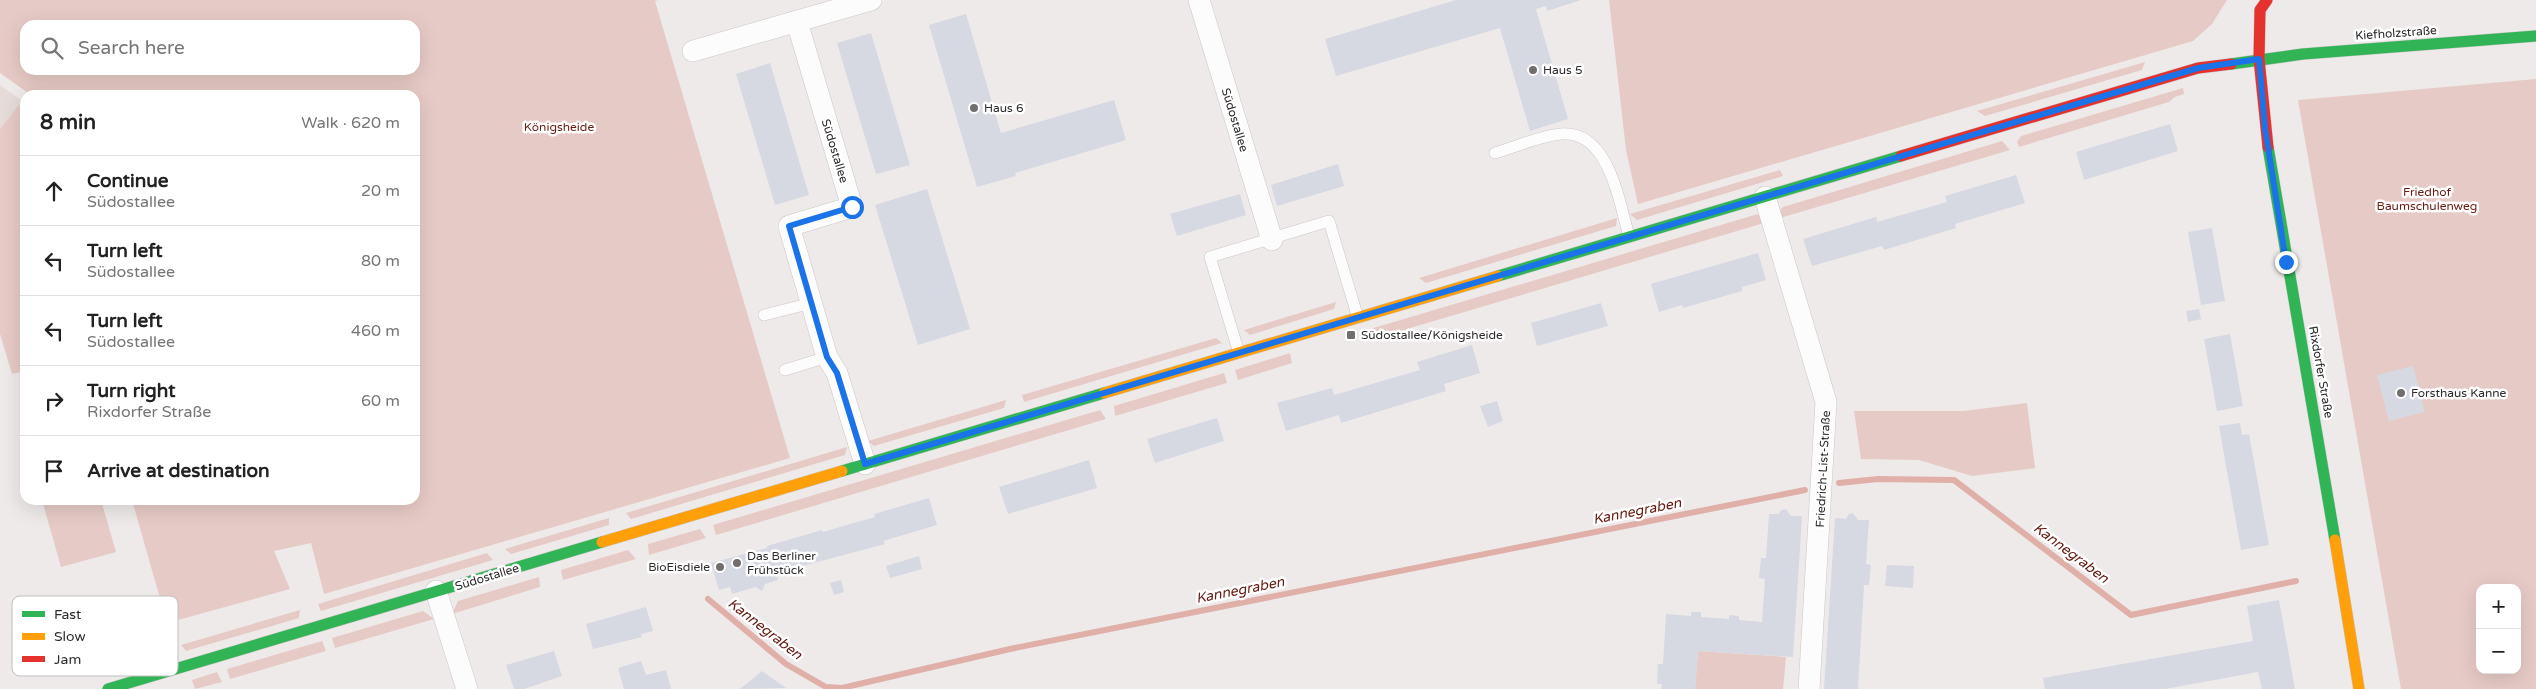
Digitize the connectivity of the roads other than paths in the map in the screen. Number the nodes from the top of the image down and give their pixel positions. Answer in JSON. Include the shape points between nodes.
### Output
{"nodes":[{"id":1,"x":871,"y":0,"type":"edge"},
{"id":2,"x":1199,"y":0,"type":"edge"},
{"id":3,"x":2267,"y":0,"type":"edge"},
{"id":4,"x":797,"y":22,"type":"junction"},
{"id":5,"x":2536,"y":36,"type":"edge"},
{"id":6,"x":693,"y":51,"type":"dead end"},
{"id":7,"x":2259,"y":59,"type":"junction"},
{"id":8,"x":1495,"y":153,"type":"dead end"},
{"id":9,"x":1765,"y":197,"type":"junction"},
{"id":10,"x":1630,"y":237,"type":"junction"},
{"id":11,"x":1272,"y":240,"type":"junction"},
{"id":12,"x":812,"y":303,"type":"junction"},
{"id":13,"x":764,"y":315,"type":"dead end"},
{"id":14,"x":1358,"y":318,"type":"junction"},
{"id":15,"x":1239,"y":353,"type":"junction"},
{"id":16,"x":827,"y":357,"type":"junction"},
{"id":17,"x":785,"y":370,"type":"dead end"},
{"id":18,"x":865,"y":464,"type":"junction"},
{"id":19,"x":436,"y":592,"type":"junction"},
{"id":20,"x":178,"y":668,"type":"edge"},
{"id":21,"x":152,"y":676,"type":"edge"},
{"id":22,"x":108,"y":689,"type":"edge"},
{"id":23,"x":467,"y":689,"type":"edge"},
{"id":24,"x":1809,"y":689,"type":"edge"},
{"id":25,"x":2359,"y":689,"type":"edge"}],
"edges":[{"from":1,"to":4,"type":"street"},
{"from":2,"to":11,"type":"street","name":"Südostallee"},
{"from":3,"to":7,"type":"street","via":[[2260,10]]},
{"from":4,"to":6,"type":"street"},
{"from":4,"to":12,"type":"street","name":"Südostallee","via":[[852,207],[789,226]]},
{"from":5,"to":7,"type":"street","name":"Kiefholzstraße"},
{"from":7,"to":9,"type":"street","name":"Südostallee","via":[[2198,68]]},
{"from":7,"to":25,"type":"street","name":"Rixdorfer Straße","via":[[2279,222],[2305,355]]},
{"from":8,"to":10,"type":"lane","via":[[1562,134],[1584,138],[1596,146],[1604,158]]},
{"from":9,"to":10,"type":"street","name":"Südostallee"},
{"from":9,"to":24,"type":"street","name":"Friedrich-List-Straße","via":[[1826,402]]},
{"from":10,"to":14,"type":"street","name":"Südostallee"},
{"from":11,"to":14,"type":"lane","via":[[1329,221]]},
{"from":11,"to":15,"type":"lane","via":[[1210,257]]},
{"from":12,"to":13,"type":"lane"},
{"from":12,"to":16,"type":"street","name":"Südostallee"},
{"from":14,"to":15,"type":"street","name":"Südostallee"},
{"from":15,"to":18,"type":"street","name":"Südostallee"},
{"from":16,"to":17,"type":"lane"},
{"from":16,"to":18,"type":"street","name":"Südostallee","via":[[837,373]]},
{"from":18,"to":19,"type":"street","name":"Südostallee"},
{"from":19,"to":20,"type":"street","name":"Südostallee"},
{"from":19,"to":23,"type":"street"},
{"from":21,"to":22,"type":"street","name":"Südostallee"}]}
